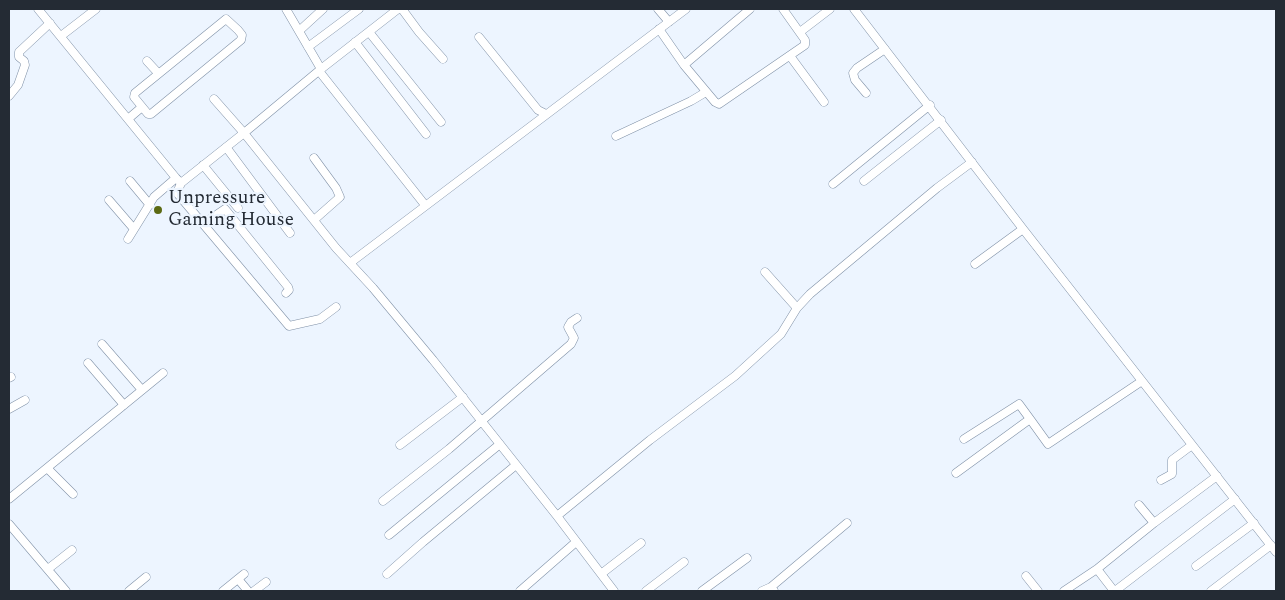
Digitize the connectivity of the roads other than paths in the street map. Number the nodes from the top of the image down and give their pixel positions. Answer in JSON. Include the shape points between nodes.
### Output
{"nodes":[{"id":1,"x":38,"y":9,"type":"edge"},
{"id":2,"x":96,"y":9,"type":"edge"},
{"id":3,"x":286,"y":9,"type":"edge"},
{"id":4,"x":323,"y":9,"type":"edge"},
{"id":5,"x":359,"y":9,"type":"edge"},
{"id":6,"x":400,"y":9,"type":"edge"},
{"id":7,"x":658,"y":9,"type":"edge"},
{"id":8,"x":686,"y":9,"type":"edge"},
{"id":9,"x":750,"y":9,"type":"edge"},
{"id":10,"x":783,"y":9,"type":"edge"},
{"id":11,"x":830,"y":9,"type":"edge"},
{"id":12,"x":854,"y":9,"type":"edge"},
{"id":13,"x":669,"y":22,"type":"junction"},
{"id":14,"x":50,"y":23,"type":"junction"},
{"id":15,"x":659,"y":29,"type":"junction"},
{"id":16,"x":299,"y":31,"type":"junction"},
{"id":17,"x":369,"y":32,"type":"junction"},
{"id":18,"x":800,"y":32,"type":"junction"},
{"id":19,"x":61,"y":36,"type":"junction"},
{"id":20,"x":479,"y":37,"type":"dead end"},
{"id":21,"x":355,"y":42,"type":"junction"},
{"id":22,"x":308,"y":48,"type":"junction"},
{"id":23,"x":885,"y":48,"type":"junction"},
{"id":24,"x":790,"y":56,"type":"junction"},
{"id":25,"x":443,"y":58,"type":"dead end"},
{"id":26,"x":147,"y":61,"type":"dead end"},
{"id":27,"x":684,"y":65,"type":"junction"},
{"id":28,"x":320,"y":70,"type":"junction"},
{"id":29,"x":158,"y":73,"type":"junction"},
{"id":30,"x":706,"y":92,"type":"junction"},
{"id":31,"x":866,"y":93,"type":"dead end"},
{"id":32,"x":9,"y":96,"type":"edge"},
{"id":33,"x":214,"y":98,"type":"dead end"},
{"id":34,"x":824,"y":102,"type":"dead end"},
{"id":35,"x":930,"y":105,"type":"junction"},
{"id":36,"x":142,"y":107,"type":"junction"},
{"id":37,"x":546,"y":114,"type":"junction"},
{"id":38,"x":128,"y":119,"type":"junction"},
{"id":39,"x":941,"y":120,"type":"junction"},
{"id":40,"x":441,"y":122,"type":"dead end"},
{"id":41,"x":244,"y":133,"type":"junction"},
{"id":42,"x":426,"y":134,"type":"dead end"},
{"id":43,"x":616,"y":136,"type":"dead end"},
{"id":44,"x":226,"y":147,"type":"junction"},
{"id":45,"x":314,"y":158,"type":"dead end"},
{"id":46,"x":972,"y":162,"type":"junction"},
{"id":47,"x":203,"y":165,"type":"junction"},
{"id":48,"x":178,"y":180,"type":"junction"},
{"id":49,"x":130,"y":181,"type":"dead end"},
{"id":50,"x":864,"y":181,"type":"dead end"},
{"id":51,"x":833,"y":184,"type":"dead end"},
{"id":52,"x":109,"y":200,"type":"dead end"},
{"id":53,"x":150,"y":205,"type":"junction"},
{"id":54,"x":425,"y":205,"type":"junction"},
{"id":55,"x":238,"y":208,"type":"dead end"},
{"id":56,"x":314,"y":220,"type":"junction"},
{"id":57,"x":203,"y":224,"type":"junction"},
{"id":58,"x":134,"y":229,"type":"junction"},
{"id":59,"x":1023,"y":229,"type":"junction"},
{"id":60,"x":290,"y":234,"type":"dead end"},
{"id":61,"x":128,"y":239,"type":"dead end"},
{"id":62,"x":350,"y":263,"type":"junction"},
{"id":63,"x":975,"y":264,"type":"dead end"},
{"id":64,"x":765,"y":272,"type":"dead end"},
{"id":65,"x":286,"y":293,"type":"dead end"},
{"id":66,"x":336,"y":307,"type":"dead end"},
{"id":67,"x":797,"y":308,"type":"junction"},
{"id":68,"x":577,"y":318,"type":"dead end"},
{"id":69,"x":102,"y":344,"type":"dead end"},
{"id":70,"x":88,"y":363,"type":"dead end"},
{"id":71,"x":163,"y":373,"type":"dead end"},
{"id":72,"x":1142,"y":381,"type":"junction"},
{"id":73,"x":142,"y":390,"type":"junction"},
{"id":74,"x":462,"y":397,"type":"junction"},
{"id":75,"x":25,"y":400,"type":"dead end"},
{"id":76,"x":124,"y":405,"type":"junction"},
{"id":77,"x":9,"y":409,"type":"edge"},
{"id":78,"x":1030,"y":420,"type":"junction"},
{"id":79,"x":482,"y":421,"type":"junction"},
{"id":80,"x":964,"y":439,"type":"dead end"},
{"id":81,"x":500,"y":444,"type":"junction"},
{"id":82,"x":400,"y":445,"type":"dead end"},
{"id":83,"x":1192,"y":445,"type":"junction"},
{"id":84,"x":516,"y":465,"type":"junction"},
{"id":85,"x":47,"y":468,"type":"junction"},
{"id":86,"x":956,"y":472,"type":"dead end"},
{"id":87,"x":1217,"y":476,"type":"junction"},
{"id":88,"x":1161,"y":480,"type":"dead end"},
{"id":89,"x":73,"y":494,"type":"dead end"},
{"id":90,"x":9,"y":499,"type":"edge"},
{"id":91,"x":1235,"y":499,"type":"junction"},
{"id":92,"x":383,"y":501,"type":"dead end"},
{"id":93,"x":1139,"y":505,"type":"dead end"},
{"id":94,"x":557,"y":516,"type":"junction"},
{"id":95,"x":847,"y":523,"type":"dead end"},
{"id":96,"x":1154,"y":523,"type":"junction"},
{"id":97,"x":1254,"y":523,"type":"junction"},
{"id":98,"x":9,"y":524,"type":"edge"},
{"id":99,"x":389,"y":535,"type":"dead end"},
{"id":100,"x":576,"y":542,"type":"junction"},
{"id":101,"x":641,"y":543,"type":"dead end"},
{"id":102,"x":1271,"y":545,"type":"junction"},
{"id":103,"x":72,"y":550,"type":"dead end"},
{"id":104,"x":1276,"y":552,"type":"edge"},
{"id":105,"x":746,"y":558,"type":"dead end"},
{"id":106,"x":684,"y":562,"type":"dead end"},
{"id":107,"x":1196,"y":566,"type":"dead end"},
{"id":108,"x":48,"y":569,"type":"junction"},
{"id":109,"x":1097,"y":569,"type":"junction"},
{"id":110,"x":388,"y":574,"type":"dead end"},
{"id":111,"x":601,"y":574,"type":"junction"},
{"id":112,"x":1026,"y":576,"type":"dead end"},
{"id":113,"x":146,"y":577,"type":"dead end"},
{"id":114,"x":266,"y":582,"type":"dead end"},
{"id":115,"x":773,"y":589,"type":"edge"},
{"id":116,"x":62,"y":590,"type":"edge"},
{"id":117,"x":129,"y":591,"type":"edge"},
{"id":118,"x":223,"y":591,"type":"edge"},
{"id":119,"x":248,"y":591,"type":"edge"},
{"id":120,"x":254,"y":591,"type":"edge"},
{"id":121,"x":520,"y":591,"type":"edge"},
{"id":122,"x":613,"y":591,"type":"edge"},
{"id":123,"x":646,"y":591,"type":"edge"},
{"id":124,"x":702,"y":591,"type":"edge"},
{"id":125,"x":762,"y":591,"type":"edge"},
{"id":126,"x":1038,"y":591,"type":"edge"},
{"id":127,"x":1064,"y":591,"type":"edge"},
{"id":128,"x":1114,"y":591,"type":"edge"},
{"id":129,"x":1211,"y":591,"type":"edge"}],
"edges":[{"from":1,"to":14,"type":"street"},
{"from":2,"to":19,"type":"street"},
{"from":3,"to":16,"type":"street"},
{"from":4,"to":16,"type":"street"},
{"from":5,"to":22,"type":"street"},
{"from":6,"to":17,"type":"street"},
{"from":6,"to":25,"type":"street"},
{"from":7,"to":13,"type":"street"},
{"from":8,"to":13,"type":"street"},
{"from":9,"to":27,"type":"street"},
{"from":10,"to":18,"type":"street"},
{"from":11,"to":18,"type":"street"},
{"from":12,"to":23,"type":"street"},
{"from":13,"to":15,"type":"street"},
{"from":14,"to":19,"type":"street"},
{"from":14,"to":32,"type":"street","via":[[19,52],[18,57],[24,65],[18,85]]},
{"from":15,"to":27,"type":"street"},
{"from":15,"to":37,"type":"street"},
{"from":16,"to":22,"type":"street"},
{"from":17,"to":21,"type":"street"},
{"from":17,"to":40,"type":"street"},
{"from":18,"to":24,"type":"street","via":[[806,44]]},
{"from":19,"to":38,"type":"street"},
{"from":20,"to":37,"type":"street","via":[[537,109]]},
{"from":21,"to":28,"type":"street"},
{"from":21,"to":42,"type":"street"},
{"from":22,"to":28,"type":"street"},
{"from":23,"to":31,"type":"street","via":[[853,73]]},
{"from":23,"to":35,"type":"street"},
{"from":24,"to":30,"type":"street","via":[[721,103],[715,102]]},
{"from":24,"to":34,"type":"street"},
{"from":26,"to":29,"type":"street"},
{"from":27,"to":30,"type":"street"},
{"from":28,"to":41,"type":"street"},
{"from":28,"to":54,"type":"street"},
{"from":29,"to":36,"type":"street","via":[[134,96]]},
{"from":29,"to":36,"type":"street","via":[[226,19],[242,35],[242,40],[151,114]]},
{"from":30,"to":43,"type":"street"},
{"from":33,"to":41,"type":"street"},
{"from":35,"to":39,"type":"street"},
{"from":35,"to":51,"type":"street"},
{"from":36,"to":38,"type":"street"},
{"from":37,"to":54,"type":"street"},
{"from":38,"to":48,"type":"street"},
{"from":39,"to":46,"type":"street"},
{"from":39,"to":50,"type":"street"},
{"from":41,"to":44,"type":"street"},
{"from":41,"to":56,"type":"street"},
{"from":44,"to":47,"type":"street"},
{"from":44,"to":60,"type":"street"},
{"from":45,"to":56,"type":"street","via":[[340,197]]},
{"from":46,"to":59,"type":"street"},
{"from":46,"to":67,"type":"street","via":[[825,281]]},
{"from":47,"to":48,"type":"street"},
{"from":47,"to":55,"type":"street"},
{"from":48,"to":53,"type":"street","via":[[156,195]]},
{"from":48,"to":57,"type":"street","via":[[177,193]]},
{"from":49,"to":53,"type":"street"},
{"from":52,"to":58,"type":"street"},
{"from":53,"to":58,"type":"street"},
{"from":54,"to":62,"type":"street"},
{"from":56,"to":62,"type":"street"},
{"from":57,"to":65,"type":"street","via":[[225,210],[288,287]]},
{"from":57,"to":66,"type":"street","via":[[289,326],[320,319]]},
{"from":58,"to":61,"type":"street"},
{"from":59,"to":63,"type":"street"},
{"from":59,"to":72,"type":"street"},
{"from":62,"to":74,"type":"street"},
{"from":64,"to":67,"type":"street"},
{"from":67,"to":94,"type":"street","via":[[784,331],[732,378]]},
{"from":68,"to":79,"type":"street","via":[[568,327],[574,338],[571,344]]},
{"from":69,"to":73,"type":"street"},
{"from":70,"to":76,"type":"street"},
{"from":71,"to":73,"type":"street"},
{"from":72,"to":78,"type":"street","via":[[1048,444]]},
{"from":72,"to":83,"type":"street"},
{"from":73,"to":76,"type":"street"},
{"from":74,"to":79,"type":"street"},
{"from":74,"to":82,"type":"street"},
{"from":75,"to":77,"type":"street"},
{"from":76,"to":85,"type":"street"},
{"from":78,"to":80,"type":"street","via":[[1019,404]]},
{"from":78,"to":86,"type":"street"},
{"from":79,"to":81,"type":"street"},
{"from":79,"to":92,"type":"street"},
{"from":81,"to":84,"type":"street"},
{"from":81,"to":99,"type":"street"},
{"from":83,"to":87,"type":"street"},
{"from":83,"to":88,"type":"street","via":[[1172,460],[1172,474]]},
{"from":84,"to":94,"type":"street"},
{"from":84,"to":110,"type":"street"},
{"from":85,"to":89,"type":"street"},
{"from":85,"to":90,"type":"street"},
{"from":87,"to":91,"type":"street"},
{"from":87,"to":96,"type":"street"},
{"from":91,"to":97,"type":"street"},
{"from":91,"to":128,"type":"street"},
{"from":93,"to":96,"type":"street"},
{"from":94,"to":100,"type":"street"},
{"from":95,"to":115,"type":"street"},
{"from":96,"to":109,"type":"street"},
{"from":97,"to":102,"type":"street"},
{"from":97,"to":107,"type":"street"},
{"from":98,"to":108,"type":"street"},
{"from":100,"to":111,"type":"street"},
{"from":100,"to":121,"type":"street"},
{"from":101,"to":111,"type":"street"},
{"from":102,"to":104,"type":"street"},
{"from":102,"to":129,"type":"street"},
{"from":103,"to":108,"type":"street"},
{"from":105,"to":124,"type":"street"},
{"from":106,"to":123,"type":"street"},
{"from":108,"to":116,"type":"street"},
{"from":109,"to":127,"type":"street"},
{"from":109,"to":128,"type":"street"},
{"from":111,"to":122,"type":"street"},
{"from":112,"to":126,"type":"street"},
{"from":113,"to":117,"type":"street"},
{"from":114,"to":120,"type":"street"},
{"from":115,"to":125,"type":"street"},
{"from":118,"to":119,"type":"street","via":[[241,577]]}]}
